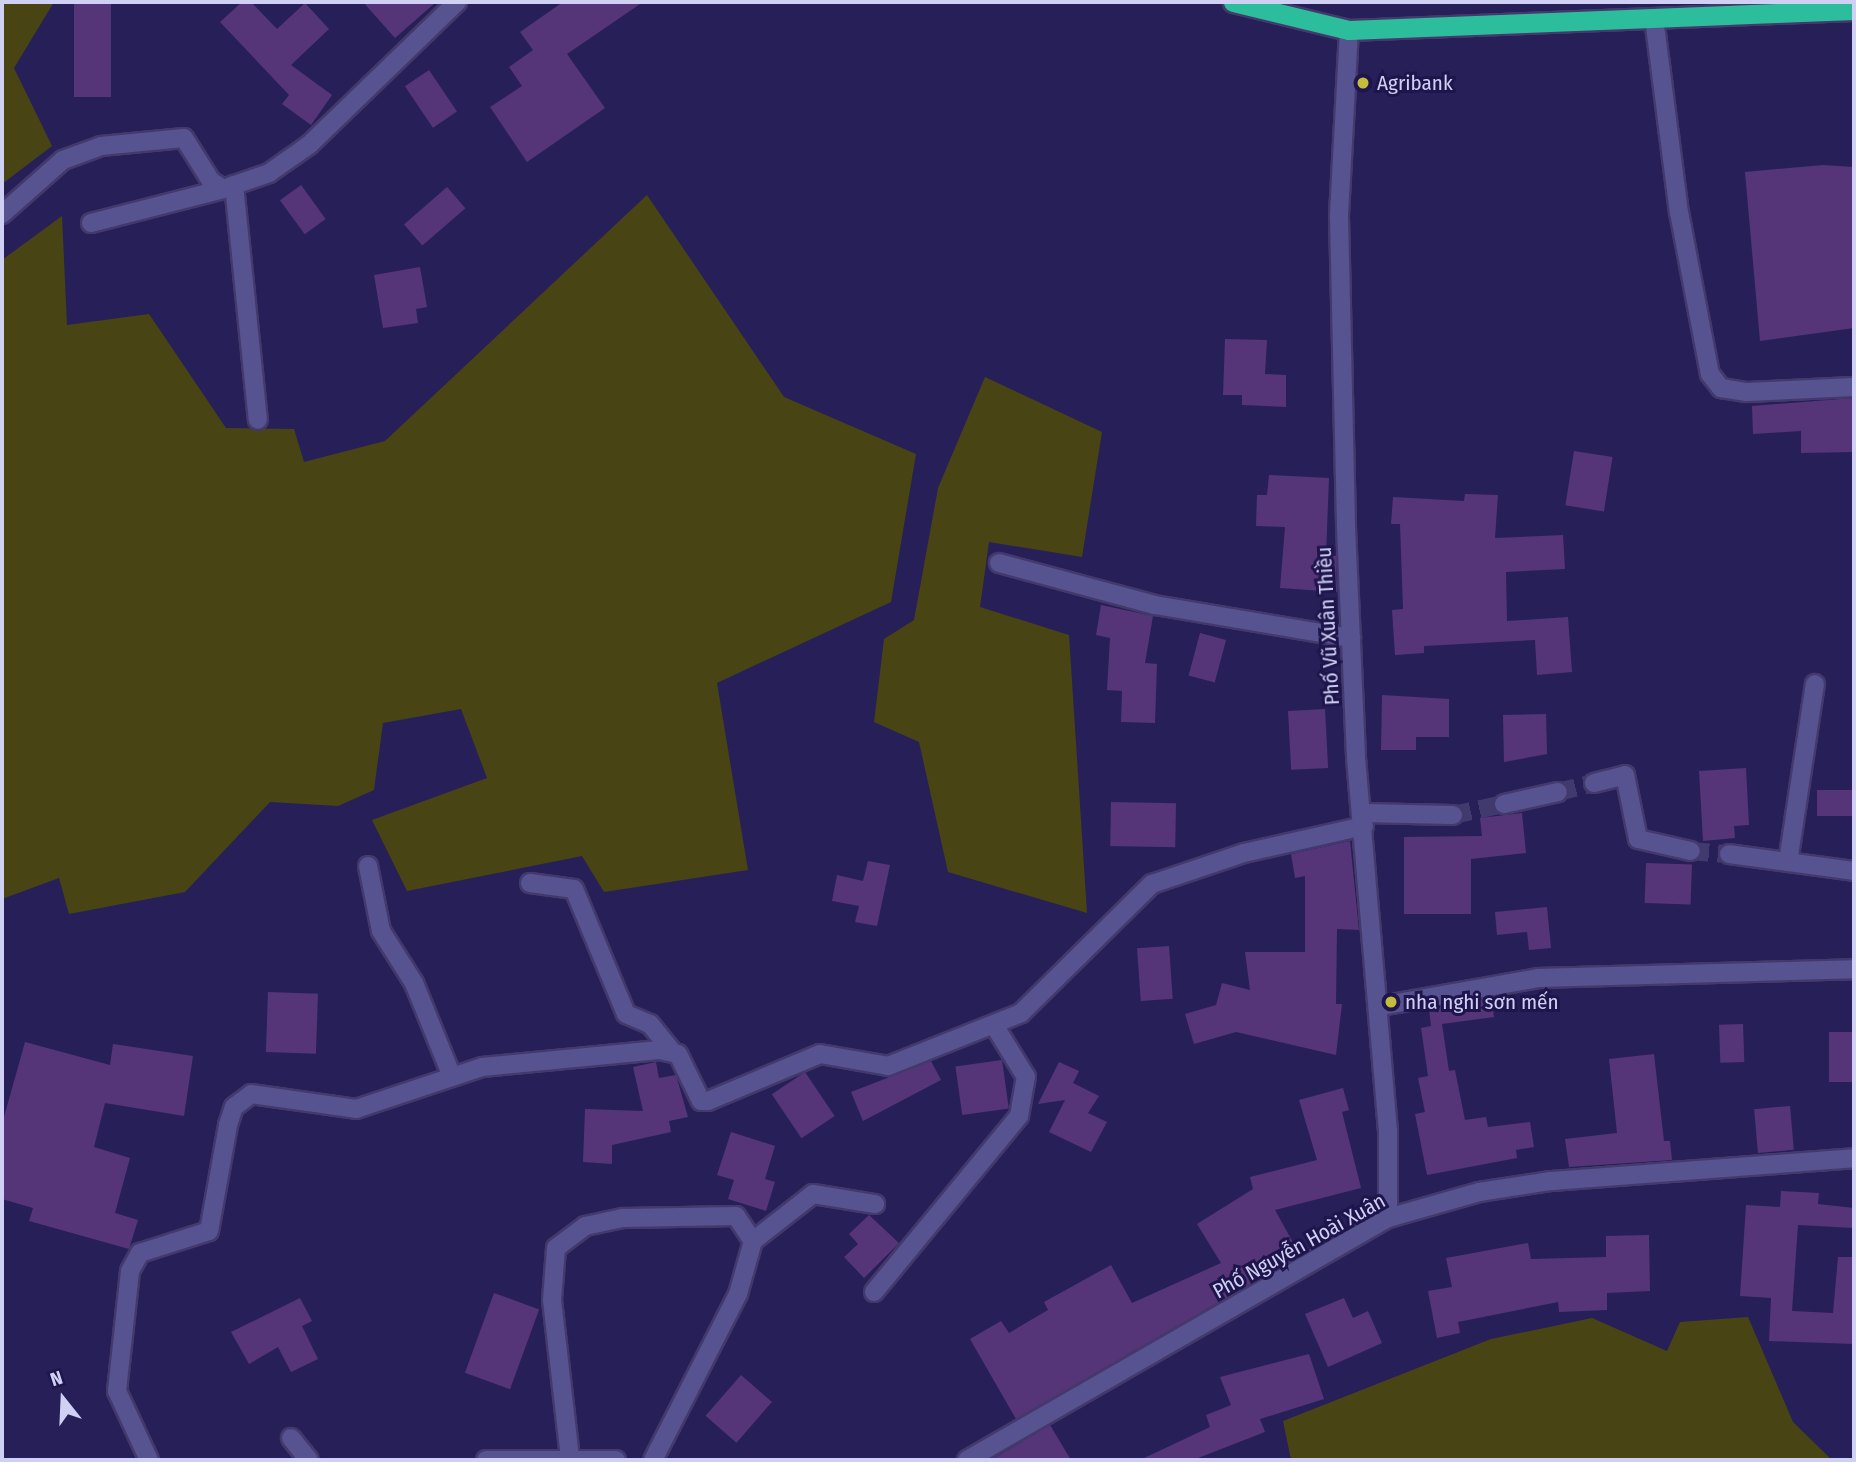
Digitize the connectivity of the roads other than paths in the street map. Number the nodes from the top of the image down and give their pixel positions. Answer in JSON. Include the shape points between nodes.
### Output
{"nodes":[{"id":1,"x":457,"y":2,"type":"edge"},
{"id":2,"x":1233,"y":2,"type":"edge"},
{"id":3,"x":1755,"y":8,"type":"edge"},
{"id":4,"x":1854,"y":10,"type":"edge"},
{"id":5,"x":1654,"y":18,"type":"junction"},
{"id":6,"x":1349,"y":30,"type":"junction"},
{"id":7,"x":223,"y":189,"type":"junction"},
{"id":8,"x":2,"y":214,"type":"edge"},
{"id":9,"x":91,"y":223,"type":"dead end"},
{"id":10,"x":1854,"y":387,"type":"edge"},
{"id":11,"x":258,"y":420,"type":"dead end"},
{"id":12,"x":999,"y":563,"type":"dead end"},
{"id":13,"x":1352,"y":638,"type":"junction"},
{"id":14,"x":1815,"y":684,"type":"dead end"},
{"id":15,"x":1594,"y":783,"type":"tunnel mouth"},
{"id":16,"x":1558,"y":792,"type":"tunnel mouth"},
{"id":17,"x":1504,"y":804,"type":"tunnel mouth"},
{"id":18,"x":1453,"y":815,"type":"tunnel mouth"},
{"id":19,"x":1363,"y":820,"type":"junction"},
{"id":20,"x":1691,"y":851,"type":"tunnel mouth"},
{"id":21,"x":1730,"y":854,"type":"tunnel mouth"},
{"id":22,"x":1788,"y":862,"type":"junction"},
{"id":23,"x":368,"y":866,"type":"dead end"},
{"id":24,"x":1854,"y":872,"type":"edge"},
{"id":25,"x":530,"y":884,"type":"dead end"},
{"id":26,"x":1854,"y":969,"type":"edge"},
{"id":27,"x":1380,"y":1006,"type":"junction"},
{"id":28,"x":995,"y":1025,"type":"junction"},
{"id":29,"x":671,"y":1050,"type":"junction"},
{"id":30,"x":451,"y":1074,"type":"junction"},
{"id":31,"x":1854,"y":1158,"type":"edge"},
{"id":32,"x":875,"y":1204,"type":"dead end"},
{"id":33,"x":1388,"y":1218,"type":"junction"},
{"id":34,"x":753,"y":1241,"type":"junction"},
{"id":35,"x":874,"y":1292,"type":"dead end"},
{"id":36,"x":291,"y":1438,"type":"dead end"},
{"id":37,"x":570,"y":1458,"type":"junction"},
{"id":38,"x":149,"y":1460,"type":"edge"},
{"id":39,"x":309,"y":1460,"type":"edge"},
{"id":40,"x":486,"y":1460,"type":"edge"},
{"id":41,"x":616,"y":1460,"type":"edge"},
{"id":42,"x":653,"y":1460,"type":"edge"},
{"id":43,"x":967,"y":1460,"type":"edge"}],
"edges":[{"from":1,"to":7,"type":"street","via":[[286,164]]},
{"from":2,"to":6,"type":"highway"},
{"from":3,"to":4,"type":"highway"},
{"from":3,"to":5,"type":"highway"},
{"from":5,"to":6,"type":"highway"},
{"from":5,"to":10,"type":"street","via":[[1679,212],[1710,374],[1721,388],[1746,392]]},
{"from":6,"to":13,"type":"street","name":"Phố Vũ Xuân Thiều","via":[[1339,216]]},
{"from":7,"to":8,"type":"street","via":[[211,181],[184,138],[78,152]]},
{"from":7,"to":9,"type":"street"},
{"from":7,"to":11,"type":"street"},
{"from":12,"to":13,"type":"street","via":[[1143,602]]},
{"from":13,"to":19,"type":"street","name":"Phố Vũ Xuân Thiều"},
{"from":14,"to":22,"type":"street"},
{"from":15,"to":20,"type":"street","via":[[1625,775],[1638,839]]},
{"from":16,"to":17,"type":"street"},
{"from":18,"to":19,"type":"street"},
{"from":19,"to":27,"type":"street","name":"Phố Vũ Xuân Thiều"},
{"from":19,"to":28,"type":"street","via":[[1152,884],[1126,903],[1059,979],[1021,1013]]},
{"from":21,"to":22,"type":"street"},
{"from":22,"to":24,"type":"street"},
{"from":23,"to":30,"type":"street","via":[[386,942],[414,983]]},
{"from":25,"to":29,"type":"street","via":[[574,889],[626,1014],[660,1031]]},
{"from":26,"to":27,"type":"street","via":[[1538,978]]},
{"from":27,"to":33,"type":"street","name":"Phố Vũ Xuân Thiều"},
{"from":28,"to":29,"type":"street","via":[[888,1066],[820,1054],[708,1101],[701,1101],[684,1062]]},
{"from":28,"to":35,"type":"street","via":[[1026,1077],[1019,1116]]},
{"from":29,"to":30,"type":"street"},
{"from":30,"to":38,"type":"street","via":[[356,1109],[251,1094],[234,1107],[209,1231],[140,1253],[130,1271],[117,1391]]},
{"from":31,"to":33,"type":"street","name":"Phố Nguyễn Hoài Xuân","via":[[1551,1181],[1479,1192]]},
{"from":32,"to":34,"type":"street","via":[[814,1194]]},
{"from":33,"to":43,"type":"street","name":"Phố Nguyễn Hoài Xuân"},
{"from":34,"to":37,"type":"street","via":[[736,1216],[677,1213],[585,1226],[556,1248],[552,1300]]},
{"from":34,"to":42,"type":"street","via":[[733,1305]]},
{"from":36,"to":39,"type":"street"},
{"from":37,"to":40,"type":"street"},
{"from":37,"to":41,"type":"street"}]}
